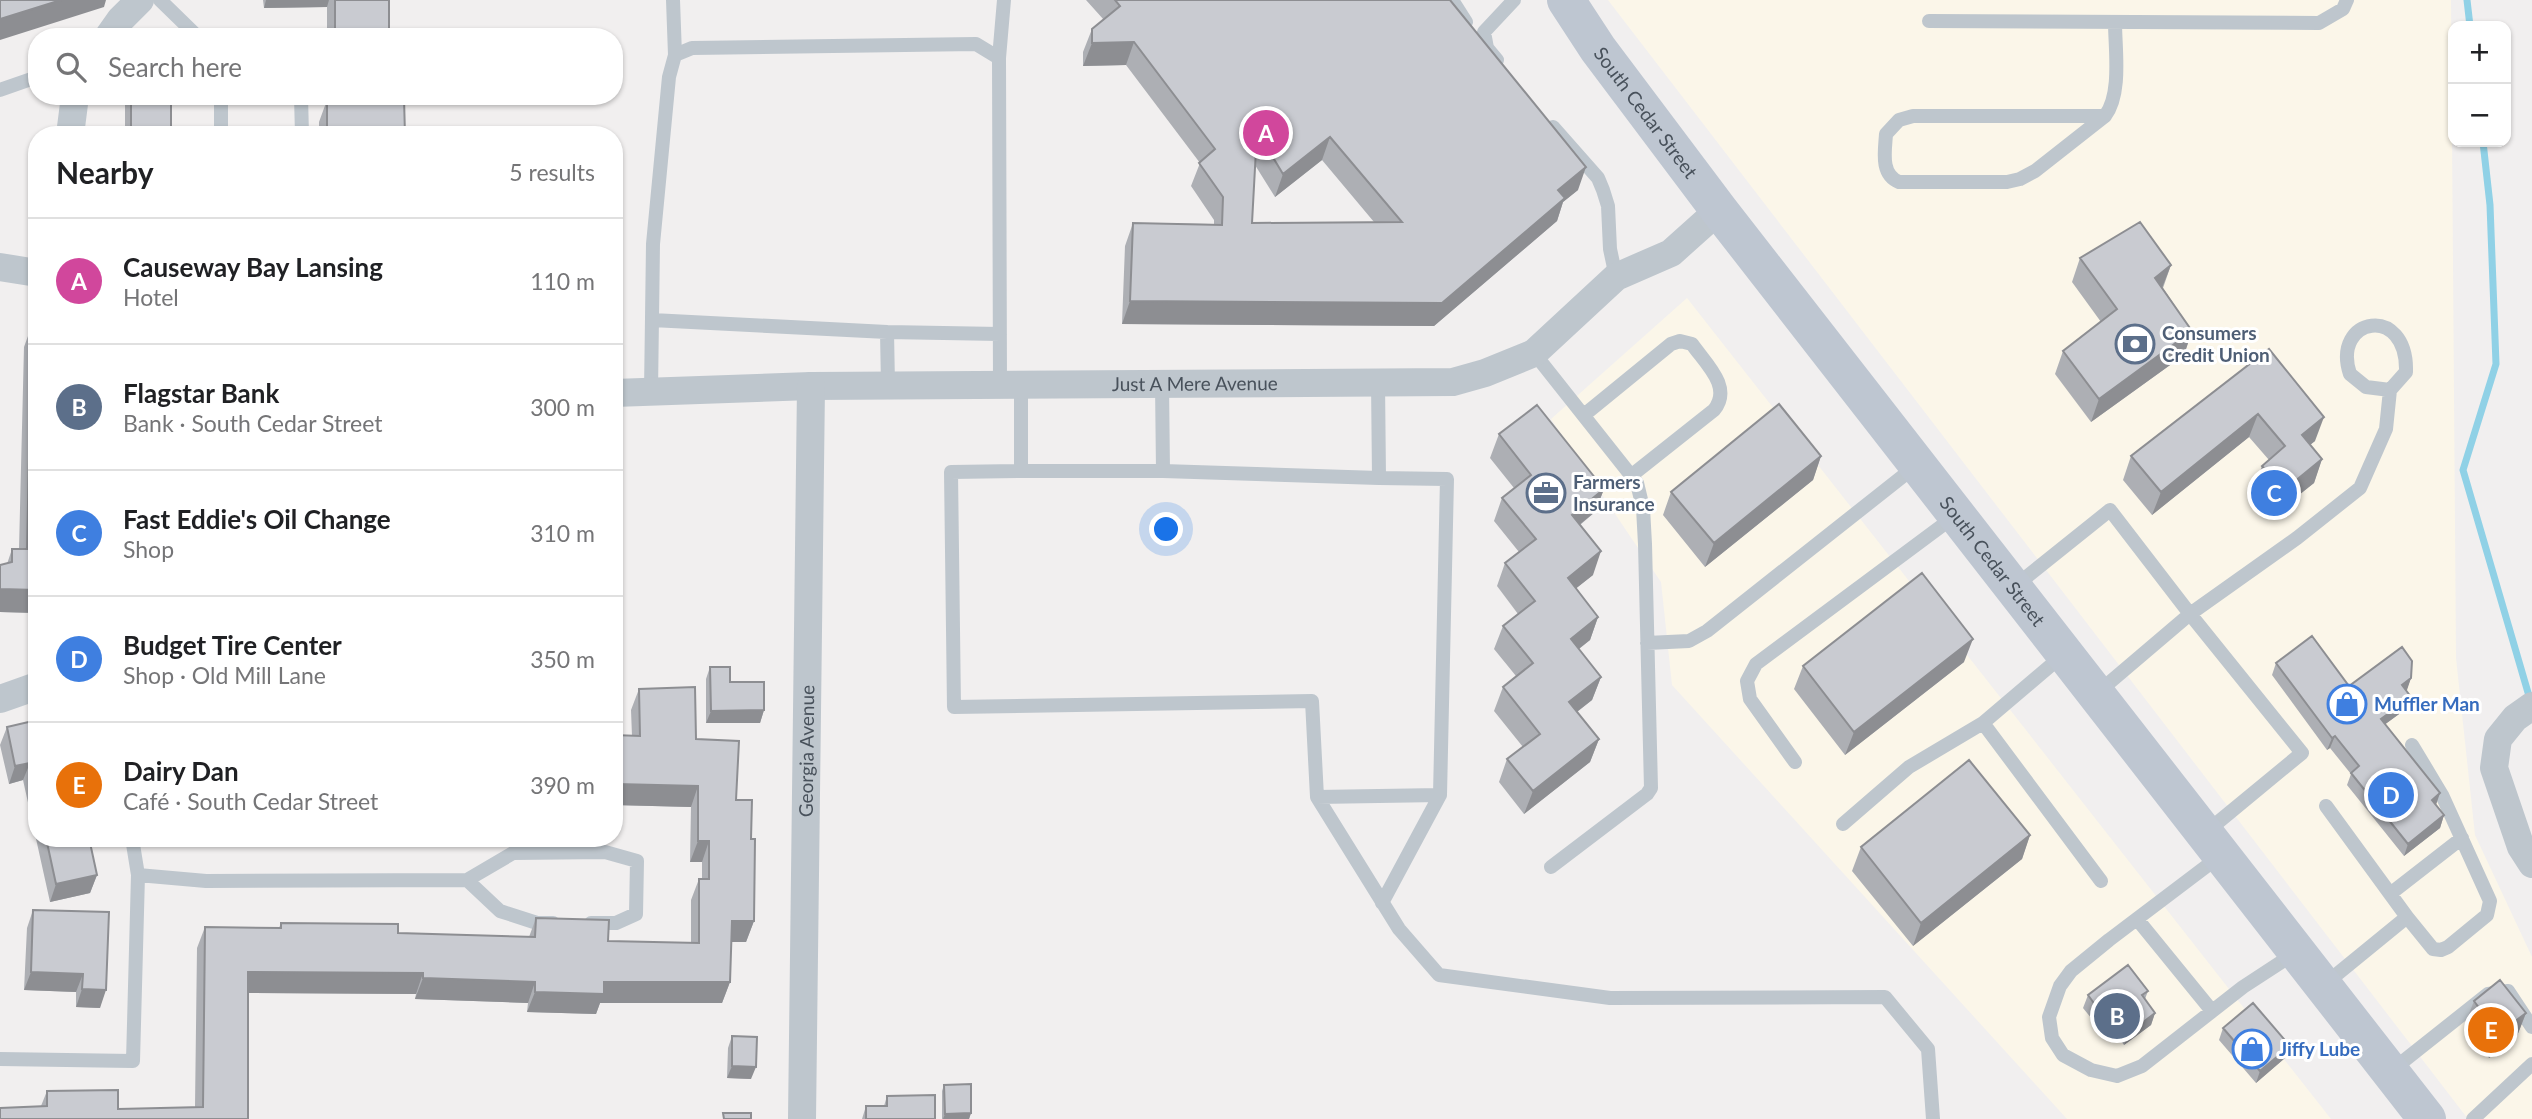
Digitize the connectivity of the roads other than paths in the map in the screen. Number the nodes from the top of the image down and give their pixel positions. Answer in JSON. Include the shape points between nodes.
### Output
{"nodes":[{"id":1,"x":140,"y":0,"type":"edge"},
{"id":2,"x":160,"y":0,"type":"edge"},
{"id":3,"x":673,"y":0,"type":"edge"},
{"id":4,"x":1004,"y":0,"type":"edge"},
{"id":5,"x":1452,"y":0,"type":"edge"},
{"id":6,"x":1514,"y":0,"type":"edge"},
{"id":7,"x":1566,"y":0,"type":"edge"},
{"id":8,"x":2347,"y":0,"type":"edge"},
{"id":9,"x":1929,"y":21,"type":"dead end"},
{"id":10,"x":2115,"y":22,"type":"junction"},
{"id":11,"x":114,"y":28,"type":"edge"},
{"id":12,"x":189,"y":28,"type":"edge"},
{"id":13,"x":1484,"y":32,"type":"junction"},
{"id":14,"x":675,"y":55,"type":"junction"},
{"id":15,"x":999,"y":58,"type":"junction"},
{"id":16,"x":1503,"y":68,"type":"edge"},
{"id":17,"x":28,"y":80,"type":"edge"},
{"id":18,"x":0,"y":90,"type":"edge"},
{"id":19,"x":74,"y":105,"type":"edge"},
{"id":20,"x":221,"y":105,"type":"edge"},
{"id":21,"x":301,"y":105,"type":"edge"},
{"id":22,"x":2105,"y":116,"type":"junction"},
{"id":23,"x":1545,"y":117,"type":"edge"},
{"id":24,"x":71,"y":126,"type":"edge"},
{"id":25,"x":221,"y":126,"type":"edge"},
{"id":26,"x":302,"y":126,"type":"edge"},
{"id":27,"x":1719,"y":210,"type":"junction"},
{"id":28,"x":0,"y":267,"type":"edge"},
{"id":29,"x":28,"y":272,"type":"edge"},
{"id":30,"x":1616,"y":277,"type":"junction"},
{"id":31,"x":652,"y":320,"type":"junction"},
{"id":32,"x":887,"y":332,"type":"junction"},
{"id":33,"x":1000,"y":334,"type":"junction"},
{"id":34,"x":1534,"y":353,"type":"junction"},
{"id":35,"x":1378,"y":382,"type":"junction"},
{"id":36,"x":1011,"y":384,"type":"junction"},
{"id":37,"x":1162,"y":384,"type":"junction"},
{"id":38,"x":888,"y":385,"type":"junction"},
{"id":39,"x":811,"y":386,"type":"junction"},
{"id":40,"x":2390,"y":390,"type":"junction"},
{"id":41,"x":651,"y":392,"type":"junction"},
{"id":42,"x":623,"y":393,"type":"edge"},
{"id":43,"x":1584,"y":415,"type":"junction"},
{"id":44,"x":1917,"y":465,"type":"junction"},
{"id":45,"x":1021,"y":471,"type":"junction"},
{"id":46,"x":1163,"y":471,"type":"junction"},
{"id":47,"x":1632,"y":475,"type":"junction"},
{"id":48,"x":1379,"y":478,"type":"junction"},
{"id":49,"x":1956,"y":515,"type":"junction"},
{"id":50,"x":2013,"y":588,"type":"junction"},
{"id":51,"x":2190,"y":614,"type":"junction"},
{"id":52,"x":1647,"y":643,"type":"junction"},
{"id":53,"x":2064,"y":654,"type":"junction"},
{"id":54,"x":28,"y":689,"type":"edge"},
{"id":55,"x":2096,"y":694,"type":"junction"},
{"id":56,"x":0,"y":699,"type":"edge"},
{"id":57,"x":2532,"y":706,"type":"edge"},
{"id":58,"x":1983,"y":723,"type":"junction"},
{"id":59,"x":2412,"y":745,"type":"dead end"},
{"id":60,"x":1795,"y":762,"type":"dead end"},
{"id":61,"x":1440,"y":795,"type":"junction"},
{"id":62,"x":1317,"y":797,"type":"junction"},
{"id":63,"x":2326,"y":806,"type":"dead end"},
{"id":64,"x":1843,"y":824,"type":"dead end"},
{"id":65,"x":2462,"y":838,"type":"junction"},
{"id":66,"x":2213,"y":844,"type":"junction"},
{"id":67,"x":133,"y":847,"type":"edge"},
{"id":68,"x":2532,"y":864,"type":"edge"},
{"id":69,"x":1551,"y":867,"type":"dead end"},
{"id":70,"x":138,"y":875,"type":"junction"},
{"id":71,"x":467,"y":880,"type":"junction"},
{"id":72,"x":2101,"y":881,"type":"dead end"},
{"id":73,"x":2390,"y":894,"type":"junction"},
{"id":74,"x":1382,"y":903,"type":"junction"},
{"id":75,"x":2407,"y":917,"type":"junction"},
{"id":76,"x":2137,"y":919,"type":"junction"},
{"id":77,"x":2297,"y":952,"type":"junction"},
{"id":78,"x":2323,"y":985,"type":"junction"},
{"id":79,"x":2212,"y":1011,"type":"junction"},
{"id":80,"x":2532,"y":1027,"type":"edge"},
{"id":81,"x":0,"y":1059,"type":"edge"},
{"id":82,"x":2532,"y":1064,"type":"edge"},
{"id":83,"x":2390,"y":1072,"type":"junction"},
{"id":84,"x":802,"y":1119,"type":"edge"},
{"id":85,"x":1933,"y":1119,"type":"edge"},
{"id":86,"x":2427,"y":1119,"type":"edge"},
{"id":87,"x":2473,"y":1119,"type":"edge"}],
"edges":[{"from":1,"to":11,"type":"street"},
{"from":2,"to":12,"type":"lane"},
{"from":3,"to":14,"type":"lane"},
{"from":4,"to":15,"type":"lane"},
{"from":5,"to":13,"type":"lane","via":[[1469,27]]},
{"from":6,"to":13,"type":"lane"},
{"from":7,"to":27,"type":"main road","name":"South Cedar Street"},
{"from":8,"to":10,"type":"lane","via":[[2343,9],[2319,23]]},
{"from":9,"to":10,"type":"lane"},
{"from":10,"to":22,"type":"lane","via":[[2115,92],[2113,106]]},
{"from":13,"to":16,"type":"lane","via":[[1487,48]]},
{"from":14,"to":15,"type":"lane","via":[[692,48],[976,44]]},
{"from":14,"to":31,"type":"lane","via":[[653,244]]},
{"from":15,"to":33,"type":"lane"},
{"from":17,"to":18,"type":"lane"},
{"from":19,"to":24,"type":"street"},
{"from":20,"to":25,"type":"lane"},
{"from":21,"to":26,"type":"lane"},
{"from":22,"to":22,"type":"lane","via":[[2035,171],[2007,182],[1899,182],[1886,169],[1886,134],[1899,120],[1913,116]]},
{"from":23,"to":30,"type":"lane","via":[[1598,178],[1608,206]]},
{"from":27,"to":30,"type":"street","name":"Just A Mere Avenue","via":[[1671,253]]},
{"from":27,"to":44,"type":"main road","name":"South Cedar Street"},
{"from":28,"to":29,"type":"street"},
{"from":30,"to":34,"type":"street","name":"Just A Mere Avenue"},
{"from":31,"to":32,"type":"lane"},
{"from":31,"to":41,"type":"lane"},
{"from":32,"to":33,"type":"lane"},
{"from":32,"to":38,"type":"lane"},
{"from":33,"to":36,"type":"lane"},
{"from":34,"to":35,"type":"street","name":"Just A Mere Avenue","via":[[1453,382]]},
{"from":34,"to":43,"type":"lane"},
{"from":35,"to":37,"type":"street","name":"Just A Mere Avenue"},
{"from":35,"to":48,"type":"lane"},
{"from":36,"to":37,"type":"street","name":"Just A Mere Avenue"},
{"from":36,"to":38,"type":"street","name":"Just A Mere Avenue"},
{"from":36,"to":45,"type":"lane"},
{"from":37,"to":46,"type":"lane"},
{"from":38,"to":39,"type":"street","name":"Just A Mere Avenue"},
{"from":39,"to":41,"type":"street","name":"Just A Mere Avenue"},
{"from":39,"to":84,"type":"street","name":"Georgia Avenue"},
{"from":40,"to":40,"type":"lane","via":[[2406,372],[2401,342],[2384,326],[2362,329],[2350,340],[2346,352],[2350,374],[2366,387]]},
{"from":40,"to":51,"type":"lane","via":[[2386,429],[2360,488]]},
{"from":41,"to":42,"type":"street","name":"Just A Mere Avenue"},
{"from":43,"to":47,"type":"lane"},
{"from":43,"to":47,"type":"lane","via":[[1671,344],[1692,344],[1721,386],[1720,403]]},
{"from":44,"to":49,"type":"main road","name":"South Cedar Street"},
{"from":44,"to":52,"type":"lane","via":[[1707,631],[1689,641]]},
{"from":45,"to":46,"type":"lane"},
{"from":45,"to":62,"type":"lane","via":[[951,472],[954,706],[1312,701]]},
{"from":46,"to":48,"type":"lane"},
{"from":47,"to":52,"type":"lane","via":[[1643,508]]},
{"from":48,"to":61,"type":"lane","via":[[1447,479]]},
{"from":49,"to":50,"type":"main road","name":"South Cedar Street"},
{"from":49,"to":60,"type":"lane","via":[[1756,664],[1747,681],[1750,699]]},
{"from":50,"to":51,"type":"lane","via":[[2110,510]]},
{"from":50,"to":53,"type":"main road","name":"South Cedar Street"},
{"from":51,"to":55,"type":"lane"},
{"from":51,"to":66,"type":"lane","via":[[2302,753]]},
{"from":52,"to":69,"type":"lane","via":[[1651,788]]},
{"from":53,"to":55,"type":"main road","name":"South Cedar Street"},
{"from":53,"to":58,"type":"lane"},
{"from":54,"to":56,"type":"street"},
{"from":55,"to":66,"type":"main road","name":"South Cedar Street"},
{"from":57,"to":68,"type":"street","via":[[2498,739],[2494,768],[2521,847]]},
{"from":58,"to":64,"type":"lane","via":[[1909,767]]},
{"from":58,"to":72,"type":"lane"},
{"from":59,"to":65,"type":"lane"},
{"from":61,"to":62,"type":"lane"},
{"from":61,"to":74,"type":"lane"},
{"from":62,"to":74,"type":"lane"},
{"from":63,"to":73,"type":"lane"},
{"from":65,"to":73,"type":"lane"},
{"from":65,"to":75,"type":"lane","via":[[2490,901],[2487,915],[2441,950],[2433,948]]},
{"from":66,"to":76,"type":"lane"},
{"from":66,"to":77,"type":"main road","name":"South Cedar Street"},
{"from":67,"to":70,"type":"lane"},
{"from":70,"to":71,"type":"lane","via":[[206,881]]},
{"from":70,"to":81,"type":"lane","via":[[133,1061]]},
{"from":71,"to":71,"type":"lane","via":[[513,853],[605,852],[637,861],[636,914],[616,923],[537,923],[500,911]]},
{"from":73,"to":75,"type":"lane"},
{"from":74,"to":85,"type":"lane","via":[[1439,975],[1610,998],[1885,997],[1928,1049]]},
{"from":75,"to":78,"type":"lane"},
{"from":76,"to":79,"type":"lane"},
{"from":76,"to":79,"type":"lane","via":[[2071,971],[2060,986],[2049,1017],[2052,1038],[2063,1055],[2091,1070],[2117,1076],[2141,1066]]},
{"from":77,"to":78,"type":"main road","name":"South Cedar Street"},
{"from":77,"to":79,"type":"lane"},
{"from":78,"to":83,"type":"main road","name":"South Cedar Street"},
{"from":80,"to":83,"type":"lane","via":[[2508,991],[2488,994]]},
{"from":82,"to":87,"type":"lane"},
{"from":83,"to":86,"type":"main road","name":"South Cedar Street"}]}
